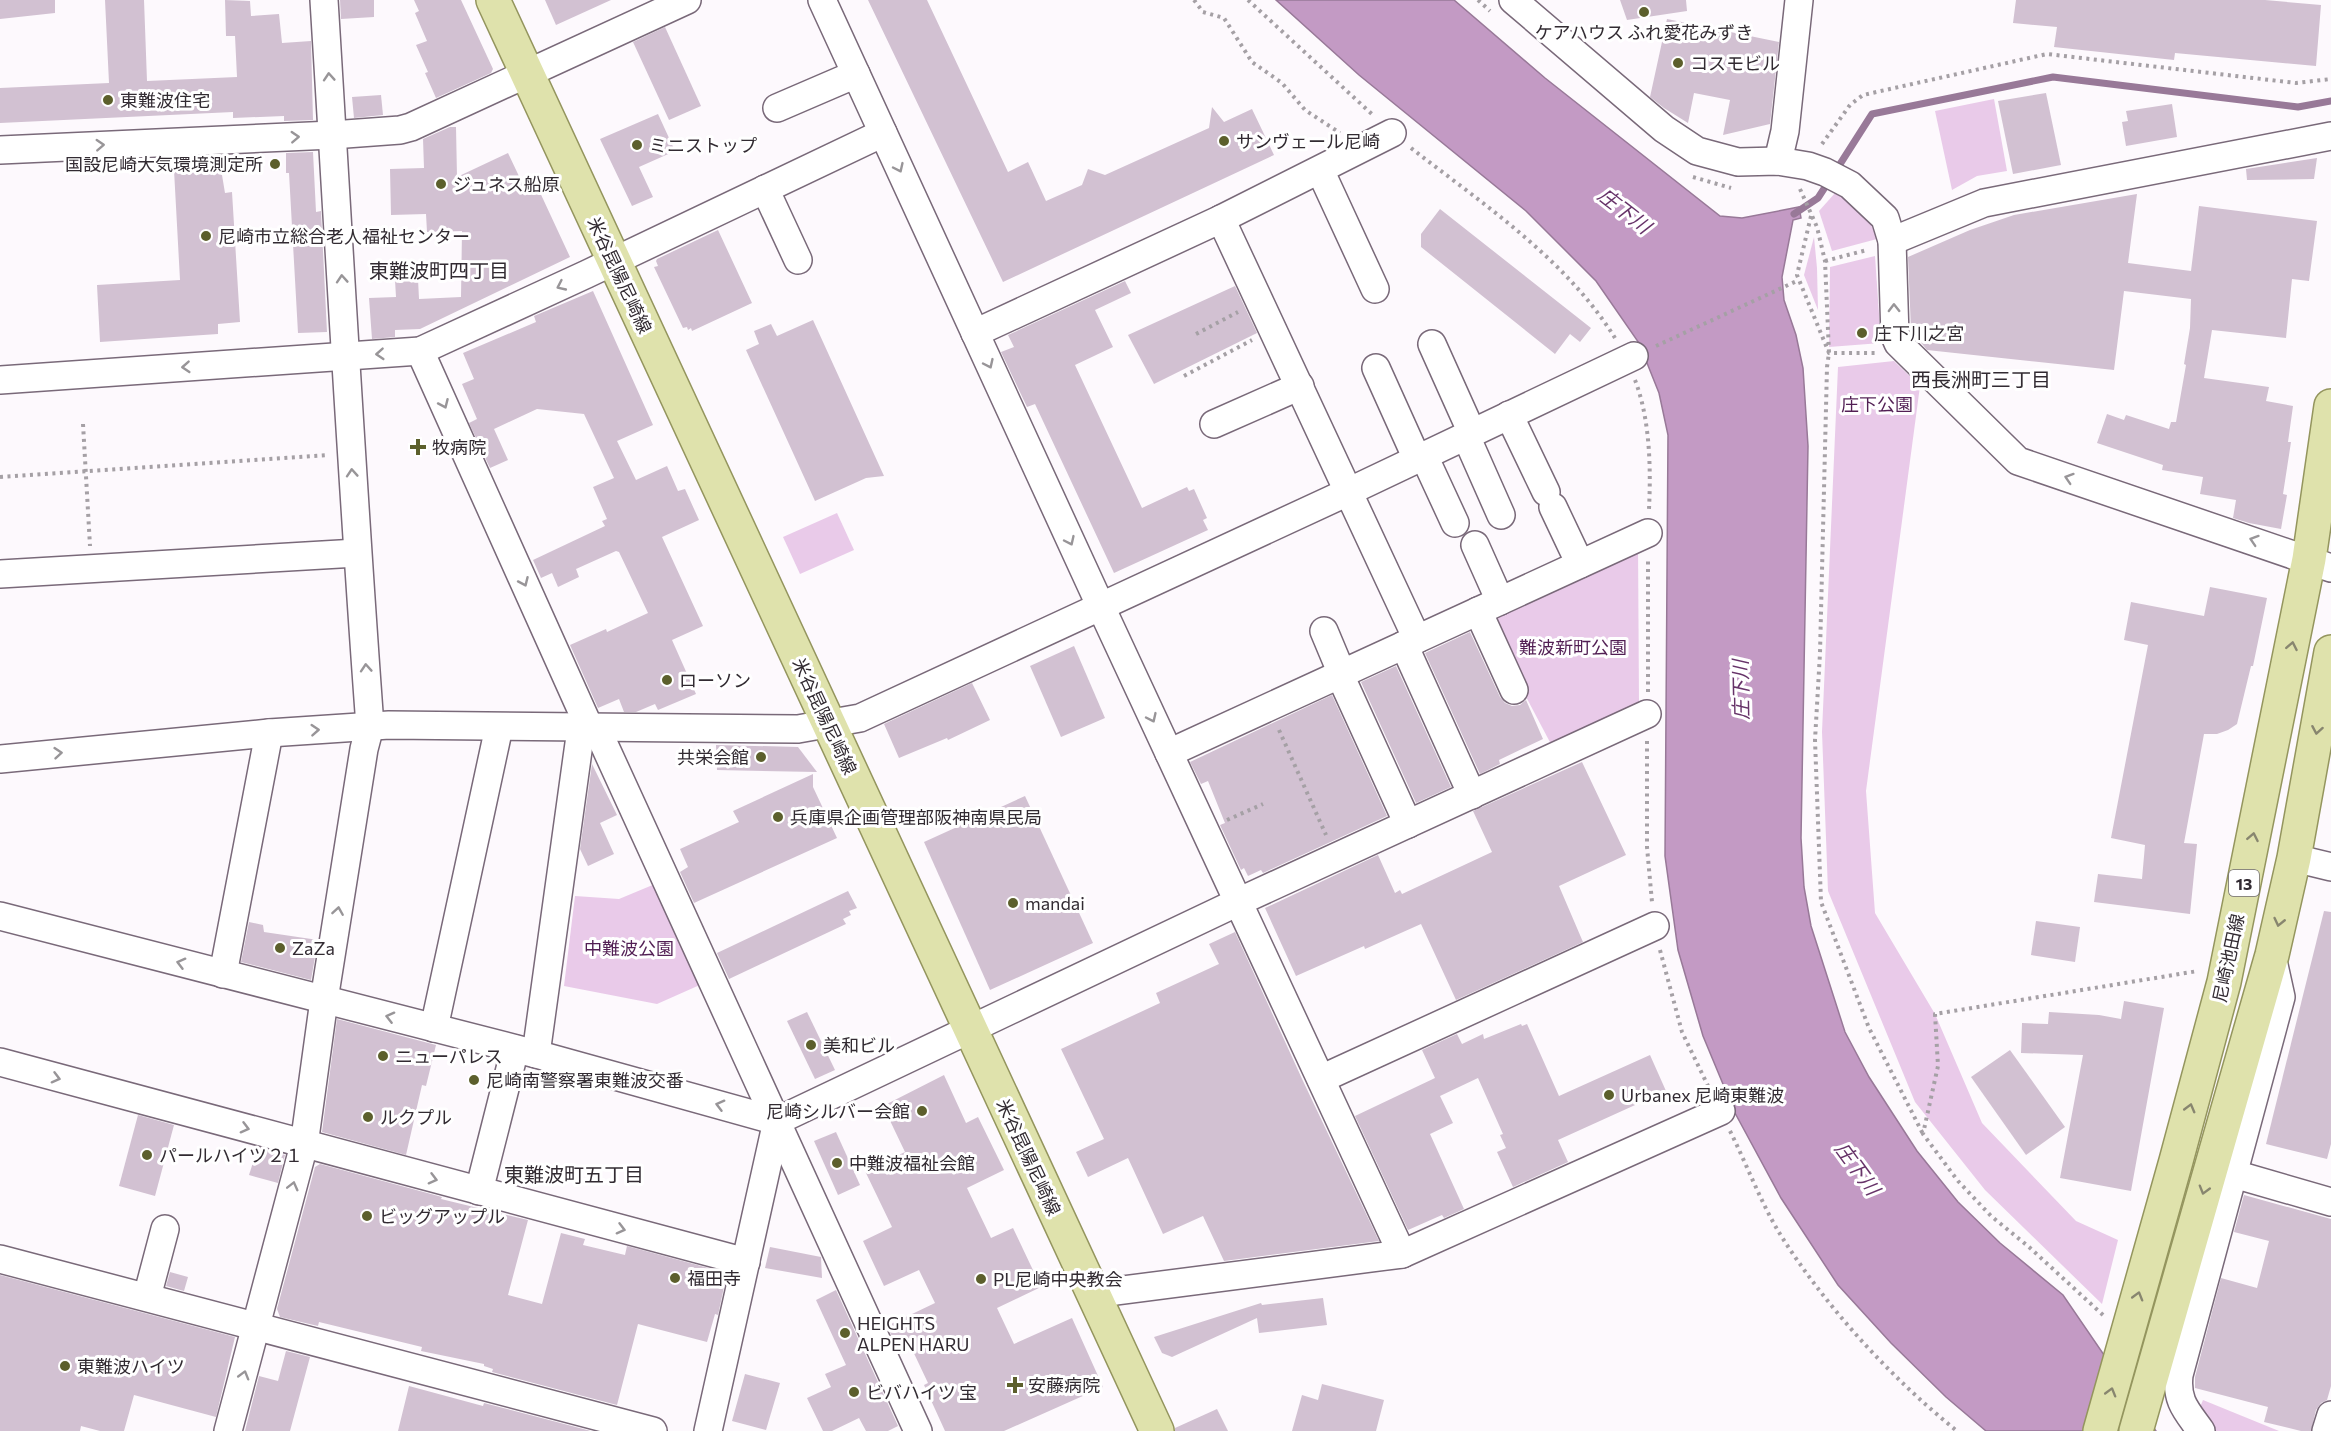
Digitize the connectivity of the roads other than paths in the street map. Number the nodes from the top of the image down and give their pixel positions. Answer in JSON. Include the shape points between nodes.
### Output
{"nodes":[{"id":1,"x":324,"y":0,"type":"edge"},
{"id":2,"x":493,"y":0,"type":"edge"},
{"id":3,"x":687,"y":0,"type":"edge"},
{"id":4,"x":822,"y":0,"type":"edge"},
{"id":5,"x":1513,"y":0,"type":"edge"},
{"id":6,"x":1799,"y":0,"type":"edge"},
{"id":7,"x":856,"y":74,"type":"junction"},
{"id":8,"x":527,"y":75,"type":"junction"},
{"id":9,"x":777,"y":108,"type":"dead end"},
{"id":10,"x":883,"y":133,"type":"junction"},
{"id":11,"x":1392,"y":133,"type":"dead end"},
{"id":12,"x":332,"y":135,"type":"junction"},
{"id":13,"x":2331,"y":136,"type":"edge"},
{"id":14,"x":0,"y":150,"type":"edge"},
{"id":15,"x":1778,"y":161,"type":"junction"},
{"id":16,"x":1320,"y":170,"type":"junction"},
{"id":17,"x":765,"y":189,"type":"junction"},
{"id":18,"x":1221,"y":219,"type":"junction"},
{"id":19,"x":1892,"y":241,"type":"junction"},
{"id":20,"x":798,"y":260,"type":"dead end"},
{"id":21,"x":614,"y":261,"type":"junction"},
{"id":22,"x":1375,"y":289,"type":"dead end"},
{"id":23,"x":975,"y":333,"type":"junction"},
{"id":24,"x":1432,"y":344,"type":"dead end"},
{"id":25,"x":420,"y":351,"type":"junction"},
{"id":26,"x":346,"y":356,"type":"junction"},
{"id":27,"x":1634,"y":356,"type":"road end"},
{"id":28,"x":1376,"y":368,"type":"dead end"},
{"id":29,"x":0,"y":380,"type":"edge"},
{"id":30,"x":1300,"y":386,"type":"junction"},
{"id":31,"x":2331,"y":406,"type":"edge"},
{"id":32,"x":1509,"y":415,"type":"junction"},
{"id":33,"x":1214,"y":424,"type":"dead end"},
{"id":34,"x":1469,"y":434,"type":"junction"},
{"id":35,"x":1421,"y":457,"type":"junction"},
{"id":36,"x":1350,"y":491,"type":"junction"},
{"id":37,"x":1501,"y":515,"type":"dead end"},
{"id":38,"x":1455,"y":523,"type":"dead end"},
{"id":39,"x":1648,"y":533,"type":"dead end"},
{"id":40,"x":1475,"y":545,"type":"dead end"},
{"id":41,"x":357,"y":553,"type":"junction"},
{"id":42,"x":1580,"y":564,"type":"junction"},
{"id":43,"x":2320,"y":564,"type":"edge"},
{"id":44,"x":0,"y":574,"type":"edge"},
{"id":45,"x":1489,"y":606,"type":"junction"},
{"id":46,"x":1101,"y":608,"type":"junction"},
{"id":47,"x":1324,"y":631,"type":"dead end"},
{"id":48,"x":1411,"y":642,"type":"junction"},
{"id":49,"x":2331,"y":652,"type":"edge"},
{"id":50,"x":1341,"y":674,"type":"junction"},
{"id":51,"x":1514,"y":690,"type":"dead end"},
{"id":52,"x":1647,"y":714,"type":"dead end"},
{"id":53,"x":828,"y":724,"type":"junction"},
{"id":54,"x":370,"y":726,"type":"junction"},
{"id":55,"x":499,"y":727,"type":"junction"},
{"id":56,"x":590,"y":729,"type":"junction"},
{"id":57,"x":269,"y":733,"type":"junction"},
{"id":58,"x":1169,"y":753,"type":"junction"},
{"id":59,"x":0,"y":759,"type":"edge"},
{"id":60,"x":1472,"y":795,"type":"junction"},
{"id":61,"x":1408,"y":824,"type":"junction"},
{"id":62,"x":2294,"y":858,"type":"junction"},
{"id":63,"x":2331,"y":867,"type":"edge"},
{"id":64,"x":1238,"y":902,"type":"junction"},
{"id":65,"x":0,"y":916,"type":"edge"},
{"id":66,"x":1654,"y":926,"type":"dead end"},
{"id":67,"x":2272,"y":955,"type":"junction"},
{"id":68,"x":223,"y":974,"type":"junction"},
{"id":69,"x":324,"y":1000,"type":"junction"},
{"id":70,"x":434,"y":1028,"type":"junction"},
{"id":71,"x":970,"y":1030,"type":"junction"},
{"id":72,"x":526,"y":1052,"type":"junction"},
{"id":73,"x":0,"y":1062,"type":"edge"},
{"id":74,"x":1321,"y":1079,"type":"junction"},
{"id":75,"x":1720,"y":1111,"type":"dead end"},
{"id":76,"x":777,"y":1120,"type":"junction"},
{"id":77,"x":304,"y":1144,"type":"junction"},
{"id":78,"x":2234,"y":1174,"type":"junction"},
{"id":79,"x":478,"y":1191,"type":"junction"},
{"id":80,"x":2331,"y":1202,"type":"edge"},
{"id":81,"x":165,"y":1229,"type":"dead end"},
{"id":82,"x":1402,"y":1254,"type":"junction"},
{"id":83,"x":0,"y":1259,"type":"edge"},
{"id":84,"x":746,"y":1262,"type":"junction"},
{"id":85,"x":1092,"y":1294,"type":"junction"},
{"id":86,"x":147,"y":1297,"type":"junction"},
{"id":87,"x":257,"y":1326,"type":"junction"},
{"id":88,"x":2331,"y":1415,"type":"edge"},
{"id":89,"x":228,"y":1431,"type":"edge"},
{"id":90,"x":653,"y":1431,"type":"edge"},
{"id":91,"x":708,"y":1431,"type":"edge"},
{"id":92,"x":918,"y":1431,"type":"edge"},
{"id":93,"x":1157,"y":1431,"type":"edge"},
{"id":94,"x":2100,"y":1431,"type":"edge"},
{"id":95,"x":2136,"y":1431,"type":"edge"},
{"id":96,"x":2201,"y":1431,"type":"edge"},
{"id":97,"x":2326,"y":1431,"type":"edge"}],
"edges":[{"from":12,"to":1,"type":"street","one_way":true},
{"from":2,"to":8,"type":"main road","name":"米谷昆陽尼崎線"},
{"from":3,"to":8,"type":"street"},
{"from":4,"to":7,"type":"street"},
{"from":5,"to":15,"type":"street","via":[[1664,129],[1697,151],[1738,162]]},
{"from":6,"to":15,"type":"street","via":[[1785,131]]},
{"from":7,"to":9,"type":"street"},
{"from":7,"to":10,"type":"street"},
{"from":8,"to":12,"type":"street","via":[[411,127]]},
{"from":8,"to":21,"type":"main road","name":"米谷昆陽尼崎線"},
{"from":10,"to":17,"type":"street"},
{"from":10,"to":23,"type":"street","one_way":true},
{"from":11,"to":16,"type":"street"},
{"from":14,"to":12,"type":"street","one_way":true},
{"from":26,"to":12,"type":"street","one_way":true},
{"from":13,"to":19,"type":"street","via":[[1984,203]]},
{"from":15,"to":19,"type":"street","via":[[1821,162],[1885,218]]},
{"from":16,"to":18,"type":"street"},
{"from":16,"to":22,"type":"street"},
{"from":17,"to":20,"type":"street"},
{"from":17,"to":21,"type":"street"},
{"from":18,"to":23,"type":"street"},
{"from":18,"to":30,"type":"street"},
{"from":43,"to":19,"type":"street","one_way":true,"via":[[2018,461],[1898,343]]},
{"from":21,"to":25,"type":"street","one_way":true},
{"from":21,"to":53,"type":"main road","name":"米谷昆陽尼崎線"},
{"from":23,"to":46,"type":"street","one_way":true},
{"from":24,"to":34,"type":"street"},
{"from":25,"to":26,"type":"street","one_way":true},
{"from":25,"to":56,"type":"street","one_way":true},
{"from":26,"to":29,"type":"street","one_way":true},
{"from":41,"to":26,"type":"street","one_way":true},
{"from":27,"to":32,"type":"street"},
{"from":28,"to":35,"type":"street"},
{"from":30,"to":33,"type":"street"},
{"from":30,"to":36,"type":"street"},
{"from":31,"to":43,"type":"main road","name":"尼崎池田線","number":"13"},
{"from":32,"to":34,"type":"street"},
{"from":32,"to":42,"type":"street"},
{"from":34,"to":35,"type":"street"},
{"from":34,"to":37,"type":"street"},
{"from":35,"to":36,"type":"street"},
{"from":35,"to":38,"type":"street"},
{"from":36,"to":46,"type":"street"},
{"from":36,"to":48,"type":"street"},
{"from":39,"to":42,"type":"street"},
{"from":40,"to":45,"type":"street"},
{"from":41,"to":44,"type":"street"},
{"from":54,"to":41,"type":"street","one_way":true},
{"from":42,"to":45,"type":"street"},
{"from":94,"to":43,"type":"main road","name":"尼崎池田線","number":"13","one_way":true,"via":[[2224,982]]},
{"from":45,"to":48,"type":"street"},
{"from":45,"to":51,"type":"street"},
{"from":46,"to":53,"type":"street","via":[[860,718]]},
{"from":46,"to":58,"type":"street","one_way":true},
{"from":47,"to":50,"type":"street"},
{"from":48,"to":50,"type":"street"},
{"from":48,"to":60,"type":"street"},
{"from":49,"to":62,"type":"main road","number":"13","one_way":true},
{"from":50,"to":58,"type":"street"},
{"from":50,"to":61,"type":"street"},
{"from":52,"to":60,"type":"street"},
{"from":53,"to":56,"type":"street","via":[[798,729]]},
{"from":53,"to":71,"type":"main road","name":"米谷昆陽尼崎線"},
{"from":54,"to":55,"type":"street"},
{"from":57,"to":54,"type":"street","one_way":true},
{"from":69,"to":54,"type":"street","one_way":true},
{"from":55,"to":56,"type":"street"},
{"from":55,"to":70,"type":"street"},
{"from":56,"to":72,"type":"street"},
{"from":56,"to":76,"type":"street"},
{"from":59,"to":57,"type":"street","one_way":true},
{"from":57,"to":68,"type":"street"},
{"from":58,"to":64,"type":"street"},
{"from":60,"to":61,"type":"street"},
{"from":61,"to":64,"type":"street"},
{"from":62,"to":63,"type":"street"},
{"from":62,"to":67,"type":"main road","number":"13","one_way":true},
{"from":64,"to":71,"type":"street"},
{"from":64,"to":74,"type":"street"},
{"from":68,"to":65,"type":"street","one_way":true},
{"from":66,"to":74,"type":"street"},
{"from":67,"to":78,"type":"street","via":[[2281,997]]},
{"from":67,"to":95,"type":"main road","number":"13","one_way":true},
{"from":68,"to":69,"type":"street"},
{"from":70,"to":69,"type":"street","one_way":true},
{"from":69,"to":77,"type":"street"},
{"from":70,"to":72,"type":"street"},
{"from":71,"to":76,"type":"street"},
{"from":71,"to":85,"type":"main road","name":"米谷昆陽尼崎線"},
{"from":76,"to":72,"type":"street","one_way":true},
{"from":72,"to":79,"type":"street"},
{"from":73,"to":77,"type":"street","one_way":true},
{"from":74,"to":82,"type":"street"},
{"from":75,"to":82,"type":"street"},
{"from":76,"to":84,"type":"street"},
{"from":76,"to":92,"type":"street"},
{"from":77,"to":79,"type":"street","one_way":true},
{"from":87,"to":77,"type":"street","one_way":true},
{"from":78,"to":80,"type":"street"},
{"from":78,"to":96,"type":"street","via":[[2177,1390]]},
{"from":79,"to":84,"type":"street","one_way":true},
{"from":81,"to":86,"type":"street"},
{"from":82,"to":85,"type":"street"},
{"from":83,"to":86,"type":"street"},
{"from":84,"to":91,"type":"street"},
{"from":85,"to":93,"type":"main road","name":"米谷昆陽尼崎線"},
{"from":86,"to":87,"type":"street"},
{"from":89,"to":87,"type":"street","one_way":true},
{"from":87,"to":90,"type":"street"},
{"from":88,"to":97,"type":"street"}]}
